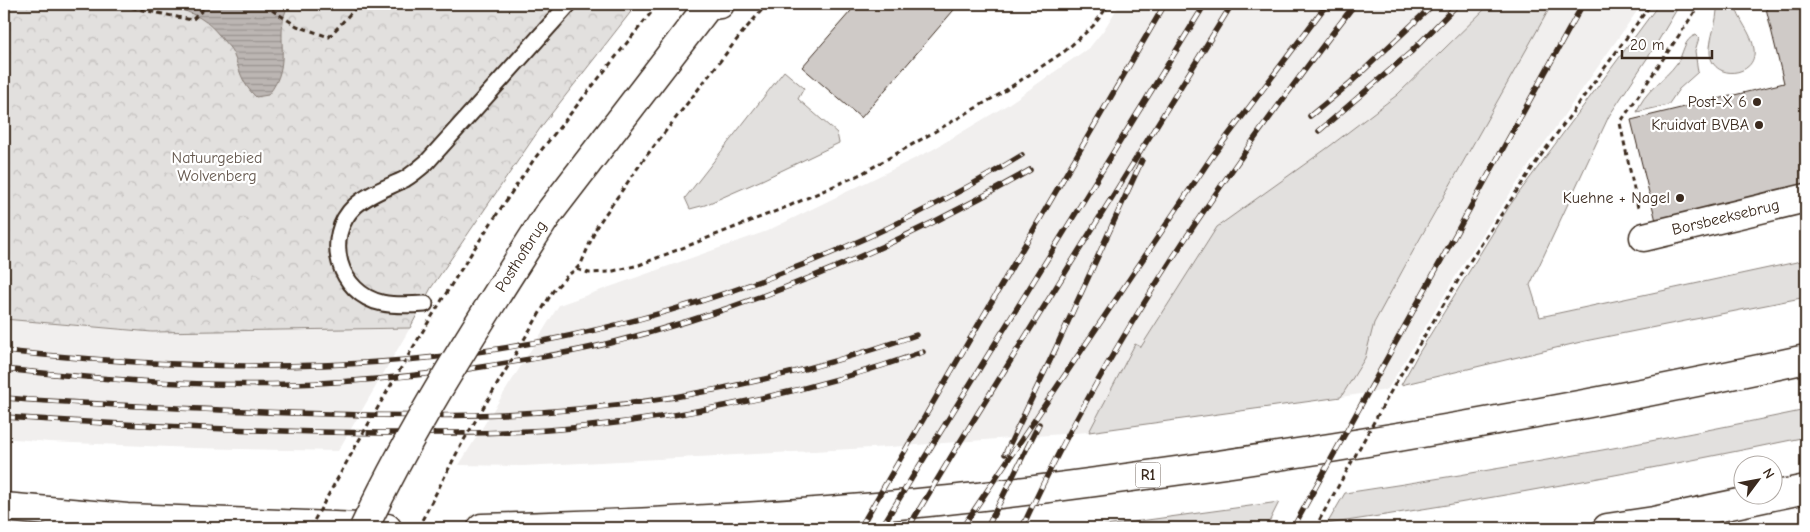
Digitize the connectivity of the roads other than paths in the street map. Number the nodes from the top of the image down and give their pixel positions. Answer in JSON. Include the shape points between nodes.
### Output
{"nodes":[{"id":1,"x":569,"y":4,"type":"edge"},
{"id":2,"x":712,"y":5,"type":"edge"},
{"id":3,"x":1806,"y":198,"type":"edge"},
{"id":4,"x":1644,"y":237,"type":"road end"},
{"id":5,"x":424,"y":304,"type":"dead end"},
{"id":6,"x":1806,"y":359,"type":"edge"},
{"id":7,"x":1806,"y":489,"type":"edge"},
{"id":8,"x":4,"y":507,"type":"edge"},
{"id":9,"x":364,"y":528,"type":"edge"},
{"id":10,"x":386,"y":528,"type":"edge"},
{"id":11,"x":482,"y":528,"type":"edge"},
{"id":12,"x":1607,"y":528,"type":"edge"}],
"edges":[{"from":1,"to":5,"type":"lane","via":[[427,162],[407,178],[355,206],[345,218],[338,233],[337,250],[340,266],[358,292],[382,303]]},
{"from":2,"to":9,"type":"main road","name":"Posthofbrug","bridge":true,"via":[[546,216],[473,332],[406,447]]},
{"from":3,"to":4,"type":"main road","name":"Borsbeeksebrug"},
{"from":6,"to":11,"type":"main road","number":"R1","via":[[1454,429],[1087,484],[812,512],[659,523]]},
{"from":7,"to":12,"type":"main road"},
{"from":8,"to":10,"type":"main road","via":[[127,518]]}]}
